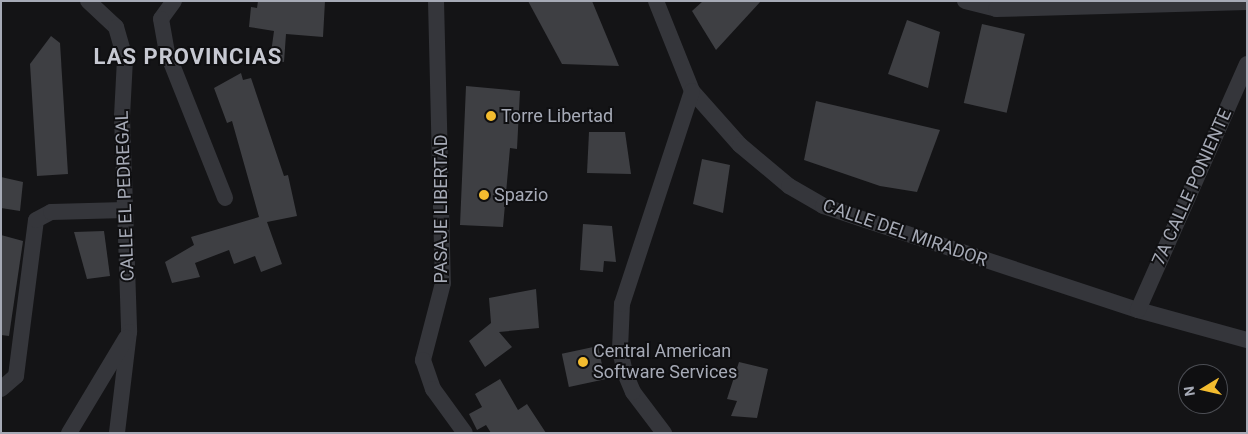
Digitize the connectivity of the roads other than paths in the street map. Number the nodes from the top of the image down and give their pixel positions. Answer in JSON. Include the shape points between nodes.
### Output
{"nodes":[{"id":1,"x":88,"y":1,"type":"edge"},
{"id":2,"x":174,"y":1,"type":"edge"},
{"id":3,"x":436,"y":1,"type":"edge"},
{"id":4,"x":656,"y":1,"type":"edge"},
{"id":5,"x":965,"y":1,"type":"edge"},
{"id":6,"x":1247,"y":2,"type":"edge"},
{"id":7,"x":1247,"y":64,"type":"edge"},
{"id":8,"x":692,"y":91,"type":"junction"},
{"id":9,"x":225,"y":198,"type":"dead end"},
{"id":10,"x":125,"y":210,"type":"junction"},
{"id":11,"x":1138,"y":310,"type":"junction"},
{"id":12,"x":129,"y":332,"type":"junction"},
{"id":13,"x":1247,"y":340,"type":"edge"},
{"id":14,"x":1,"y":390,"type":"edge"},
{"id":15,"x":69,"y":433,"type":"edge"},
{"id":16,"x":117,"y":433,"type":"edge"},
{"id":17,"x":465,"y":433,"type":"edge"},
{"id":18,"x":664,"y":433,"type":"edge"}],
"edges":[{"from":1,"to":10,"type":"street","name":"CALLE EL PEDREGAL","via":[[116,27],[125,59]]},
{"from":2,"to":9,"type":"street","via":[[161,19],[167,52]]},
{"from":3,"to":17,"type":"street","name":"PASAJE LIBERTAD","via":[[443,283],[423,360],[433,389]]},
{"from":4,"to":8,"type":"street","name":"CALLE DEL MIRADOR"},
{"from":5,"to":6,"type":"street","via":[[996,9]]},
{"from":7,"to":11,"type":"street","name":"7A CALLE PONIENTE"},
{"from":8,"to":11,"type":"street","name":"CALLE DEL MIRADOR","via":[[740,145],[789,186],[823,206]]},
{"from":8,"to":18,"type":"street","via":[[620,319],[625,373],[633,392]]},
{"from":10,"to":12,"type":"street","name":"CALLE EL PEDREGAL"},
{"from":10,"to":14,"type":"street","via":[[51,212],[36,220],[16,376]]},
{"from":11,"to":13,"type":"street","name":"CALLE DEL MIRADOR"},
{"from":12,"to":15,"type":"street"},
{"from":12,"to":16,"type":"street","name":"CALLE EL PEDREGAL"}]}
